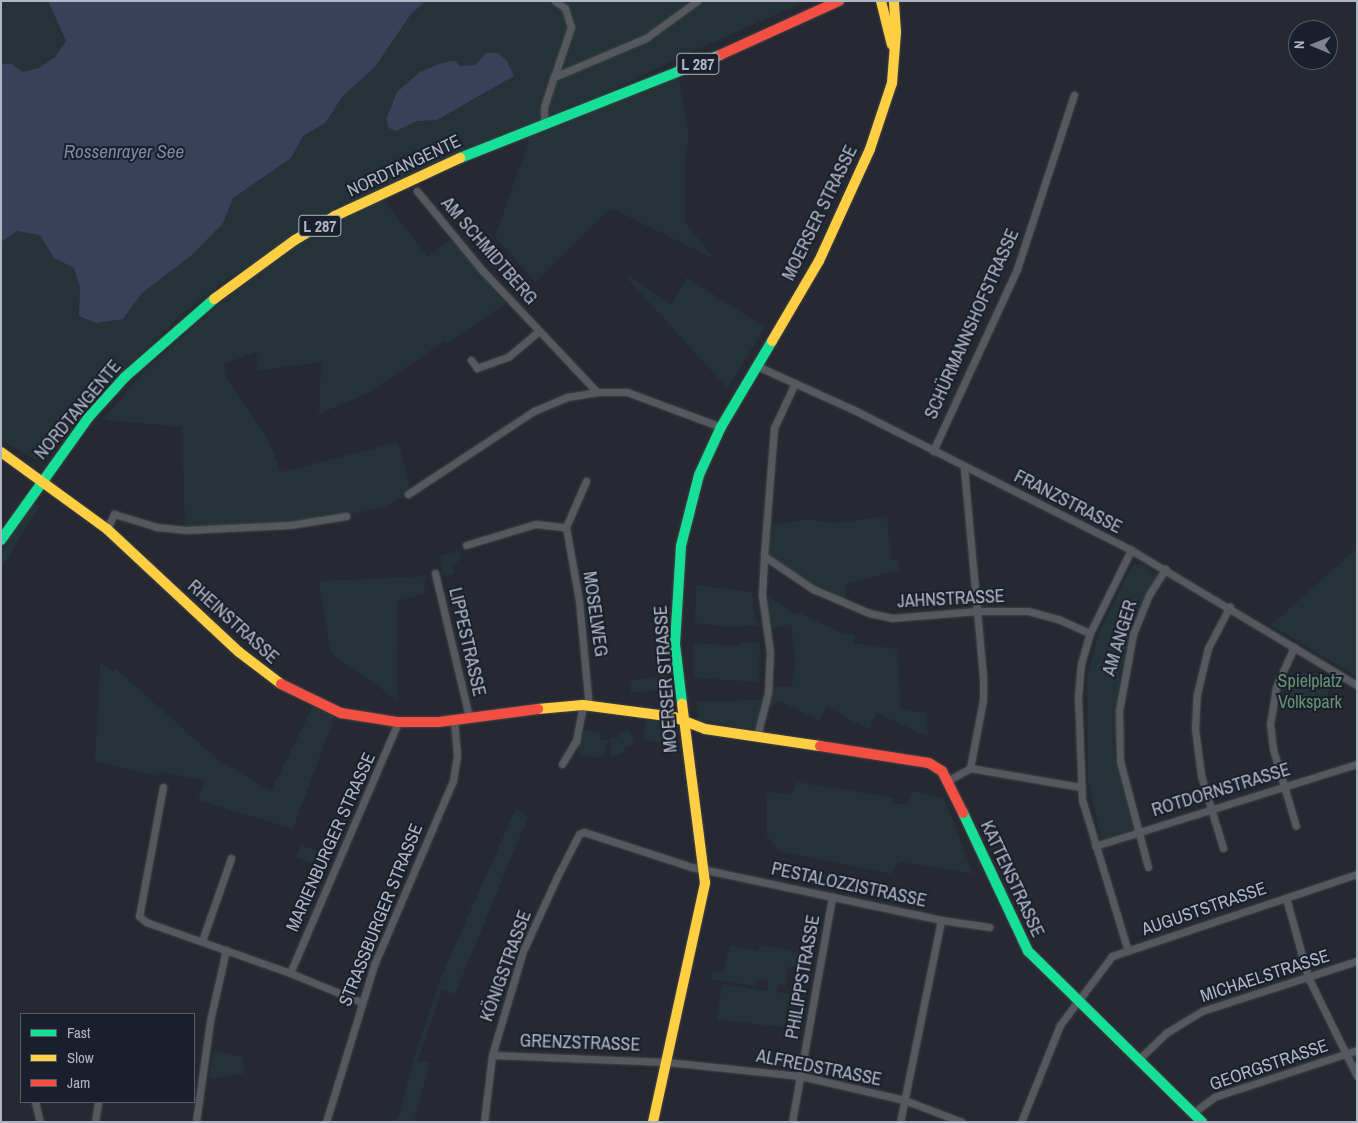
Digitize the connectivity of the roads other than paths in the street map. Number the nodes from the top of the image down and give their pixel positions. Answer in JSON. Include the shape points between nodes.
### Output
{"nodes":[{"id":1,"x":555,"y":1,"type":"edge"},
{"id":2,"x":697,"y":1,"type":"edge"},
{"id":3,"x":839,"y":1,"type":"edge"},
{"id":4,"x":881,"y":1,"type":"edge"},
{"id":5,"x":894,"y":1,"type":"edge"},
{"id":6,"x":894,"y":66,"type":"junction"},
{"id":7,"x":554,"y":77,"type":"junction"},
{"id":8,"x":1074,"y":95,"type":"dead end"},
{"id":9,"x":544,"y":124,"type":"junction"},
{"id":10,"x":417,"y":191,"type":"dead end"},
{"id":11,"x":540,"y":331,"type":"junction"},
{"id":12,"x":471,"y":360,"type":"dead end"},
{"id":13,"x":757,"y":366,"type":"junction"},
{"id":14,"x":795,"y":384,"type":"junction"},
{"id":15,"x":597,"y":392,"type":"junction"},
{"id":16,"x":721,"y":427,"type":"junction"},
{"id":17,"x":933,"y":451,"type":"junction"},
{"id":18,"x":1,"y":452,"type":"edge"},
{"id":19,"x":964,"y":468,"type":"junction"},
{"id":20,"x":42,"y":479,"type":"junction"},
{"id":21,"x":586,"y":482,"type":"dead end"},
{"id":22,"x":408,"y":494,"type":"dead end"},
{"id":23,"x":346,"y":516,"type":"dead end"},
{"id":24,"x":566,"y":527,"type":"junction"},
{"id":25,"x":107,"y":528,"type":"junction"},
{"id":26,"x":1,"y":540,"type":"edge"},
{"id":27,"x":466,"y":546,"type":"dead end"},
{"id":28,"x":1131,"y":550,"type":"junction"},
{"id":29,"x":764,"y":556,"type":"junction"},
{"id":30,"x":1165,"y":569,"type":"junction"},
{"id":31,"x":435,"y":573,"type":"dead end"},
{"id":32,"x":1230,"y":606,"type":"junction"},
{"id":33,"x":978,"y":610,"type":"junction"},
{"id":34,"x":1090,"y":633,"type":"junction"},
{"id":35,"x":1294,"y":647,"type":"junction"},
{"id":36,"x":1357,"y":685,"type":"edge"},
{"id":37,"x":586,"y":706,"type":"junction"},
{"id":38,"x":468,"y":717,"type":"junction"},
{"id":39,"x":454,"y":720,"type":"junction"},
{"id":40,"x":684,"y":721,"type":"junction"},
{"id":41,"x":398,"y":722,"type":"junction"},
{"id":42,"x":757,"y":736,"type":"junction"},
{"id":43,"x":562,"y":764,"type":"dead end"},
{"id":44,"x":1357,"y":764,"type":"edge"},
{"id":45,"x":970,"y":768,"type":"junction"},
{"id":46,"x":947,"y":781,"type":"junction"},
{"id":47,"x":1284,"y":786,"type":"junction"},
{"id":48,"x":163,"y":787,"type":"dead end"},
{"id":49,"x":1080,"y":787,"type":"junction"},
{"id":50,"x":1210,"y":808,"type":"junction"},
{"id":51,"x":1296,"y":826,"type":"dead end"},
{"id":52,"x":584,"y":832,"type":"joint"},
{"id":53,"x":1137,"y":832,"type":"junction"},
{"id":54,"x":1095,"y":846,"type":"junction"},
{"id":55,"x":1223,"y":848,"type":"dead end"},
{"id":56,"x":231,"y":858,"type":"dead end"},
{"id":57,"x":1148,"y":867,"type":"dead end"},
{"id":58,"x":705,"y":869,"type":"junction"},
{"id":59,"x":1357,"y":874,"type":"edge"},
{"id":60,"x":832,"y":898,"type":"junction"},
{"id":61,"x":1286,"y":898,"type":"junction"},
{"id":62,"x":941,"y":920,"type":"junction"},
{"id":63,"x":988,"y":927,"type":"dead end"},
{"id":64,"x":202,"y":941,"type":"junction"},
{"id":65,"x":226,"y":950,"type":"junction"},
{"id":66,"x":1128,"y":951,"type":"junction"},
{"id":67,"x":1357,"y":961,"type":"edge"},
{"id":68,"x":290,"y":972,"type":"junction"},
{"id":69,"x":1308,"y":977,"type":"junction"},
{"id":70,"x":1080,"y":1000,"type":"junction"},
{"id":71,"x":361,"y":1002,"type":"junction"},
{"id":72,"x":1357,"y":1050,"type":"edge"},
{"id":73,"x":1344,"y":1054,"type":"junction"},
{"id":74,"x":492,"y":1055,"type":"junction"},
{"id":75,"x":1138,"y":1060,"type":"junction"},
{"id":76,"x":667,"y":1062,"type":"junction"},
{"id":77,"x":800,"y":1076,"type":"junction"},
{"id":78,"x":1357,"y":1076,"type":"edge"},
{"id":79,"x":904,"y":1100,"type":"junction"},
{"id":80,"x":197,"y":1101,"type":"edge"},
{"id":81,"x":35,"y":1103,"type":"edge"},
{"id":82,"x":98,"y":1103,"type":"edge"},
{"id":83,"x":1193,"y":1113,"type":"junction"},
{"id":84,"x":40,"y":1122,"type":"edge"},
{"id":85,"x":95,"y":1122,"type":"edge"},
{"id":86,"x":196,"y":1122,"type":"edge"},
{"id":87,"x":326,"y":1122,"type":"edge"},
{"id":88,"x":484,"y":1122,"type":"edge"},
{"id":89,"x":653,"y":1122,"type":"edge"},
{"id":90,"x":792,"y":1122,"type":"edge"},
{"id":91,"x":900,"y":1122,"type":"edge"},
{"id":92,"x":962,"y":1122,"type":"edge"},
{"id":93,"x":1020,"y":1122,"type":"edge"},
{"id":94,"x":1202,"y":1122,"type":"edge"}],
"edges":[{"from":1,"to":7,"type":"street","via":[[565,8],[570,27]]},
{"from":2,"to":7,"type":"street","via":[[646,38]]},
{"from":3,"to":9,"type":"street","name":"NORDTANGENTE","number":"L 287","via":[[755,42]]},
{"from":4,"to":6,"type":"street","name":"MOERSER STRASSE"},
{"from":5,"to":6,"type":"street","name":"MOERSER STRASSE"},
{"from":6,"to":13,"type":"street","name":"MOERSER STRASSE","via":[[887,104],[819,261]]},
{"from":7,"to":9,"type":"street","via":[[544,107]]},
{"from":8,"to":17,"type":"street","name":"SCHÜRMANNSHOFSTRASSE","via":[[1017,269]]},
{"from":9,"to":20,"type":"street","name":"NORDTANGENTE","number":"L 287","via":[[440,166],[335,216],[232,284],[126,377],[88,418]]},
{"from":10,"to":11,"type":"street","name":"AM SCHMIDTBERG","via":[[482,270]]},
{"from":11,"to":12,"type":"street","name":"AM SCHMIDTBERG","via":[[508,357],[476,368]]},
{"from":11,"to":15,"type":"street","name":"AM SCHMIDTBERG"},
{"from":13,"to":14,"type":"street","name":"FRANZSTRASSE"},
{"from":13,"to":16,"type":"street","name":"MOERSER STRASSE"},
{"from":14,"to":17,"type":"street","name":"FRANZSTRASSE"},
{"from":14,"to":29,"type":"street","via":[[774,428]]},
{"from":15,"to":16,"type":"street","via":[[627,392]]},
{"from":15,"to":22,"type":"street","via":[[567,397],[534,411]]},
{"from":16,"to":40,"type":"street","name":"MOERSER STRASSE","via":[[699,475],[681,546],[675,644]]},
{"from":17,"to":19,"type":"street","name":"FRANZSTRASSE"},
{"from":18,"to":20,"type":"street","name":"RHEINSTRASSE"},
{"from":19,"to":28,"type":"street","name":"FRANZSTRASSE"},
{"from":19,"to":33,"type":"street"},
{"from":20,"to":25,"type":"street","name":"RHEINSTRASSE"},
{"from":20,"to":26,"type":"street","name":"NORDTANGENTE","number":"L 287"},
{"from":21,"to":24,"type":"street"},
{"from":23,"to":25,"type":"street","via":[[298,524],[186,530],[114,514]]},
{"from":24,"to":27,"type":"street","via":[[535,524]]},
{"from":24,"to":37,"type":"street","name":"MOSELWEG","via":[[579,601]]},
{"from":25,"to":41,"type":"street","name":"RHEINSTRASSE","via":[[273,680],[341,712]]},
{"from":28,"to":30,"type":"street","name":"FRANZSTRASSE"},
{"from":28,"to":34,"type":"street"},
{"from":29,"to":33,"type":"street","name":"JAHNSTRASSE","via":[[814,588],[869,613],[892,618]]},
{"from":29,"to":42,"type":"street","via":[[762,596],[770,652],[768,692]]},
{"from":30,"to":32,"type":"street","name":"FRANZSTRASSE"},
{"from":30,"to":53,"type":"street","name":"AM ANGER","via":[[1149,595],[1133,634],[1120,698],[1120,761]]},
{"from":31,"to":38,"type":"street","name":"LIPPESTRASSE"},
{"from":32,"to":35,"type":"street","name":"FRANZSTRASSE"},
{"from":32,"to":50,"type":"street","via":[[1208,648],[1197,699],[1196,743]]},
{"from":33,"to":34,"type":"street","name":"JAHNSTRASSE","via":[[1028,612]]},
{"from":33,"to":45,"type":"street","via":[[983,700]]},
{"from":34,"to":49,"type":"street","via":[[1078,685]]},
{"from":35,"to":36,"type":"street","name":"FRANZSTRASSE"},
{"from":35,"to":47,"type":"street","via":[[1276,687],[1271,715],[1273,750]]},
{"from":37,"to":38,"type":"street","name":"RHEINSTRASSE"},
{"from":37,"to":40,"type":"street","name":"RHEINSTRASSE"},
{"from":37,"to":43,"type":"street","via":[[576,741]]},
{"from":38,"to":39,"type":"street","name":"RHEINSTRASSE"},
{"from":39,"to":41,"type":"street","name":"RHEINSTRASSE"},
{"from":39,"to":71,"type":"street","name":"STRASSBURGER STRASSE","via":[[457,755],[453,781]]},
{"from":40,"to":42,"type":"street","name":"KATTENSTRASSE","via":[[705,729]]},
{"from":40,"to":58,"type":"street","name":"MOERSER STRASSE","via":[[697,831]]},
{"from":41,"to":68,"type":"street","name":"MARIENBURGER STRASSE"},
{"from":42,"to":46,"type":"street","name":"KATTENSTRASSE","via":[[929,763],[942,771]]},
{"from":44,"to":47,"type":"street","name":"ROTDORNSTRASSE"},
{"from":45,"to":46,"type":"street"},
{"from":45,"to":49,"type":"street"},
{"from":46,"to":70,"type":"street","name":"KATTENSTRASSE","via":[[1028,951]]},
{"from":47,"to":50,"type":"street","name":"ROTDORNSTRASSE"},
{"from":47,"to":51,"type":"street"},
{"from":48,"to":64,"type":"street","via":[[139,916],[146,922]]},
{"from":49,"to":54,"type":"street"},
{"from":50,"to":53,"type":"street","name":"ROTDORNSTRASSE"},
{"from":50,"to":55,"type":"street"},
{"from":52,"to":58,"type":"street","name":"PESTALOZZISTRASSE","via":[[692,868]]},
{"from":52,"to":74,"type":"street","name":"KÖNIGSTRASSE","via":[[579,834],[570,851],[524,951]]},
{"from":53,"to":54,"type":"street","name":"ROTDORNSTRASSE"},
{"from":53,"to":57,"type":"street","name":"AM ANGER"},
{"from":54,"to":66,"type":"street"},
{"from":56,"to":64,"type":"street"},
{"from":58,"to":60,"type":"street","name":"PESTALOZZISTRASSE"},
{"from":58,"to":76,"type":"street","name":"MOERSER STRASSE","via":[[699,916]]},
{"from":59,"to":61,"type":"street","name":"AUGUSTSTRASSE"},
{"from":60,"to":62,"type":"street","name":"PESTALOZZISTRASSE"},
{"from":60,"to":77,"type":"street","name":"PHILIPPSTRASSE"},
{"from":61,"to":66,"type":"street","name":"AUGUSTSTRASSE"},
{"from":61,"to":69,"type":"street"},
{"from":62,"to":63,"type":"street","name":"PESTALOZZISTRASSE"},
{"from":62,"to":79,"type":"street"},
{"from":64,"to":65,"type":"street"},
{"from":65,"to":68,"type":"street"},
{"from":65,"to":80,"type":"street"},
{"from":66,"to":70,"type":"street","name":"AUGUSTSTRASSE","via":[[1112,956]]},
{"from":67,"to":69,"type":"street","name":"MICHAELSTRASSE"},
{"from":68,"to":71,"type":"street"},
{"from":69,"to":73,"type":"street"},
{"from":69,"to":75,"type":"street","name":"MICHAELSTRASSE","via":[[1202,1011],[1166,1033]]},
{"from":70,"to":75,"type":"street","name":"KATTENSTRASSE"},
{"from":70,"to":93,"type":"street","name":"AUGUSTSTRASSE","via":[[1060,1025]]},
{"from":71,"to":87,"type":"street","name":"STRASSBURGER STRASSE"},
{"from":72,"to":73,"type":"street","name":"GEORGSTRASSE"},
{"from":73,"to":78,"type":"street"},
{"from":73,"to":83,"type":"street","name":"GEORGSTRASSE","via":[[1214,1097]]},
{"from":74,"to":76,"type":"street","name":"GRENZSTRASSE"},
{"from":74,"to":88,"type":"street","name":"KÖNIGSTRASSE"},
{"from":75,"to":83,"type":"street","name":"KATTENSTRASSE"},
{"from":76,"to":77,"type":"street","name":"ALFREDSTRASSE"},
{"from":76,"to":89,"type":"street","name":"MOERSER STRASSE"},
{"from":77,"to":79,"type":"street","name":"ALFREDSTRASSE"},
{"from":77,"to":90,"type":"street","name":"PHILIPPSTRASSE"},
{"from":79,"to":91,"type":"street"},
{"from":79,"to":92,"type":"street","name":"ALFREDSTRASSE"},
{"from":80,"to":86,"type":"street"},
{"from":81,"to":84,"type":"street"},
{"from":82,"to":85,"type":"street"},
{"from":83,"to":94,"type":"street","name":"KATTENSTRASSE"}]}
